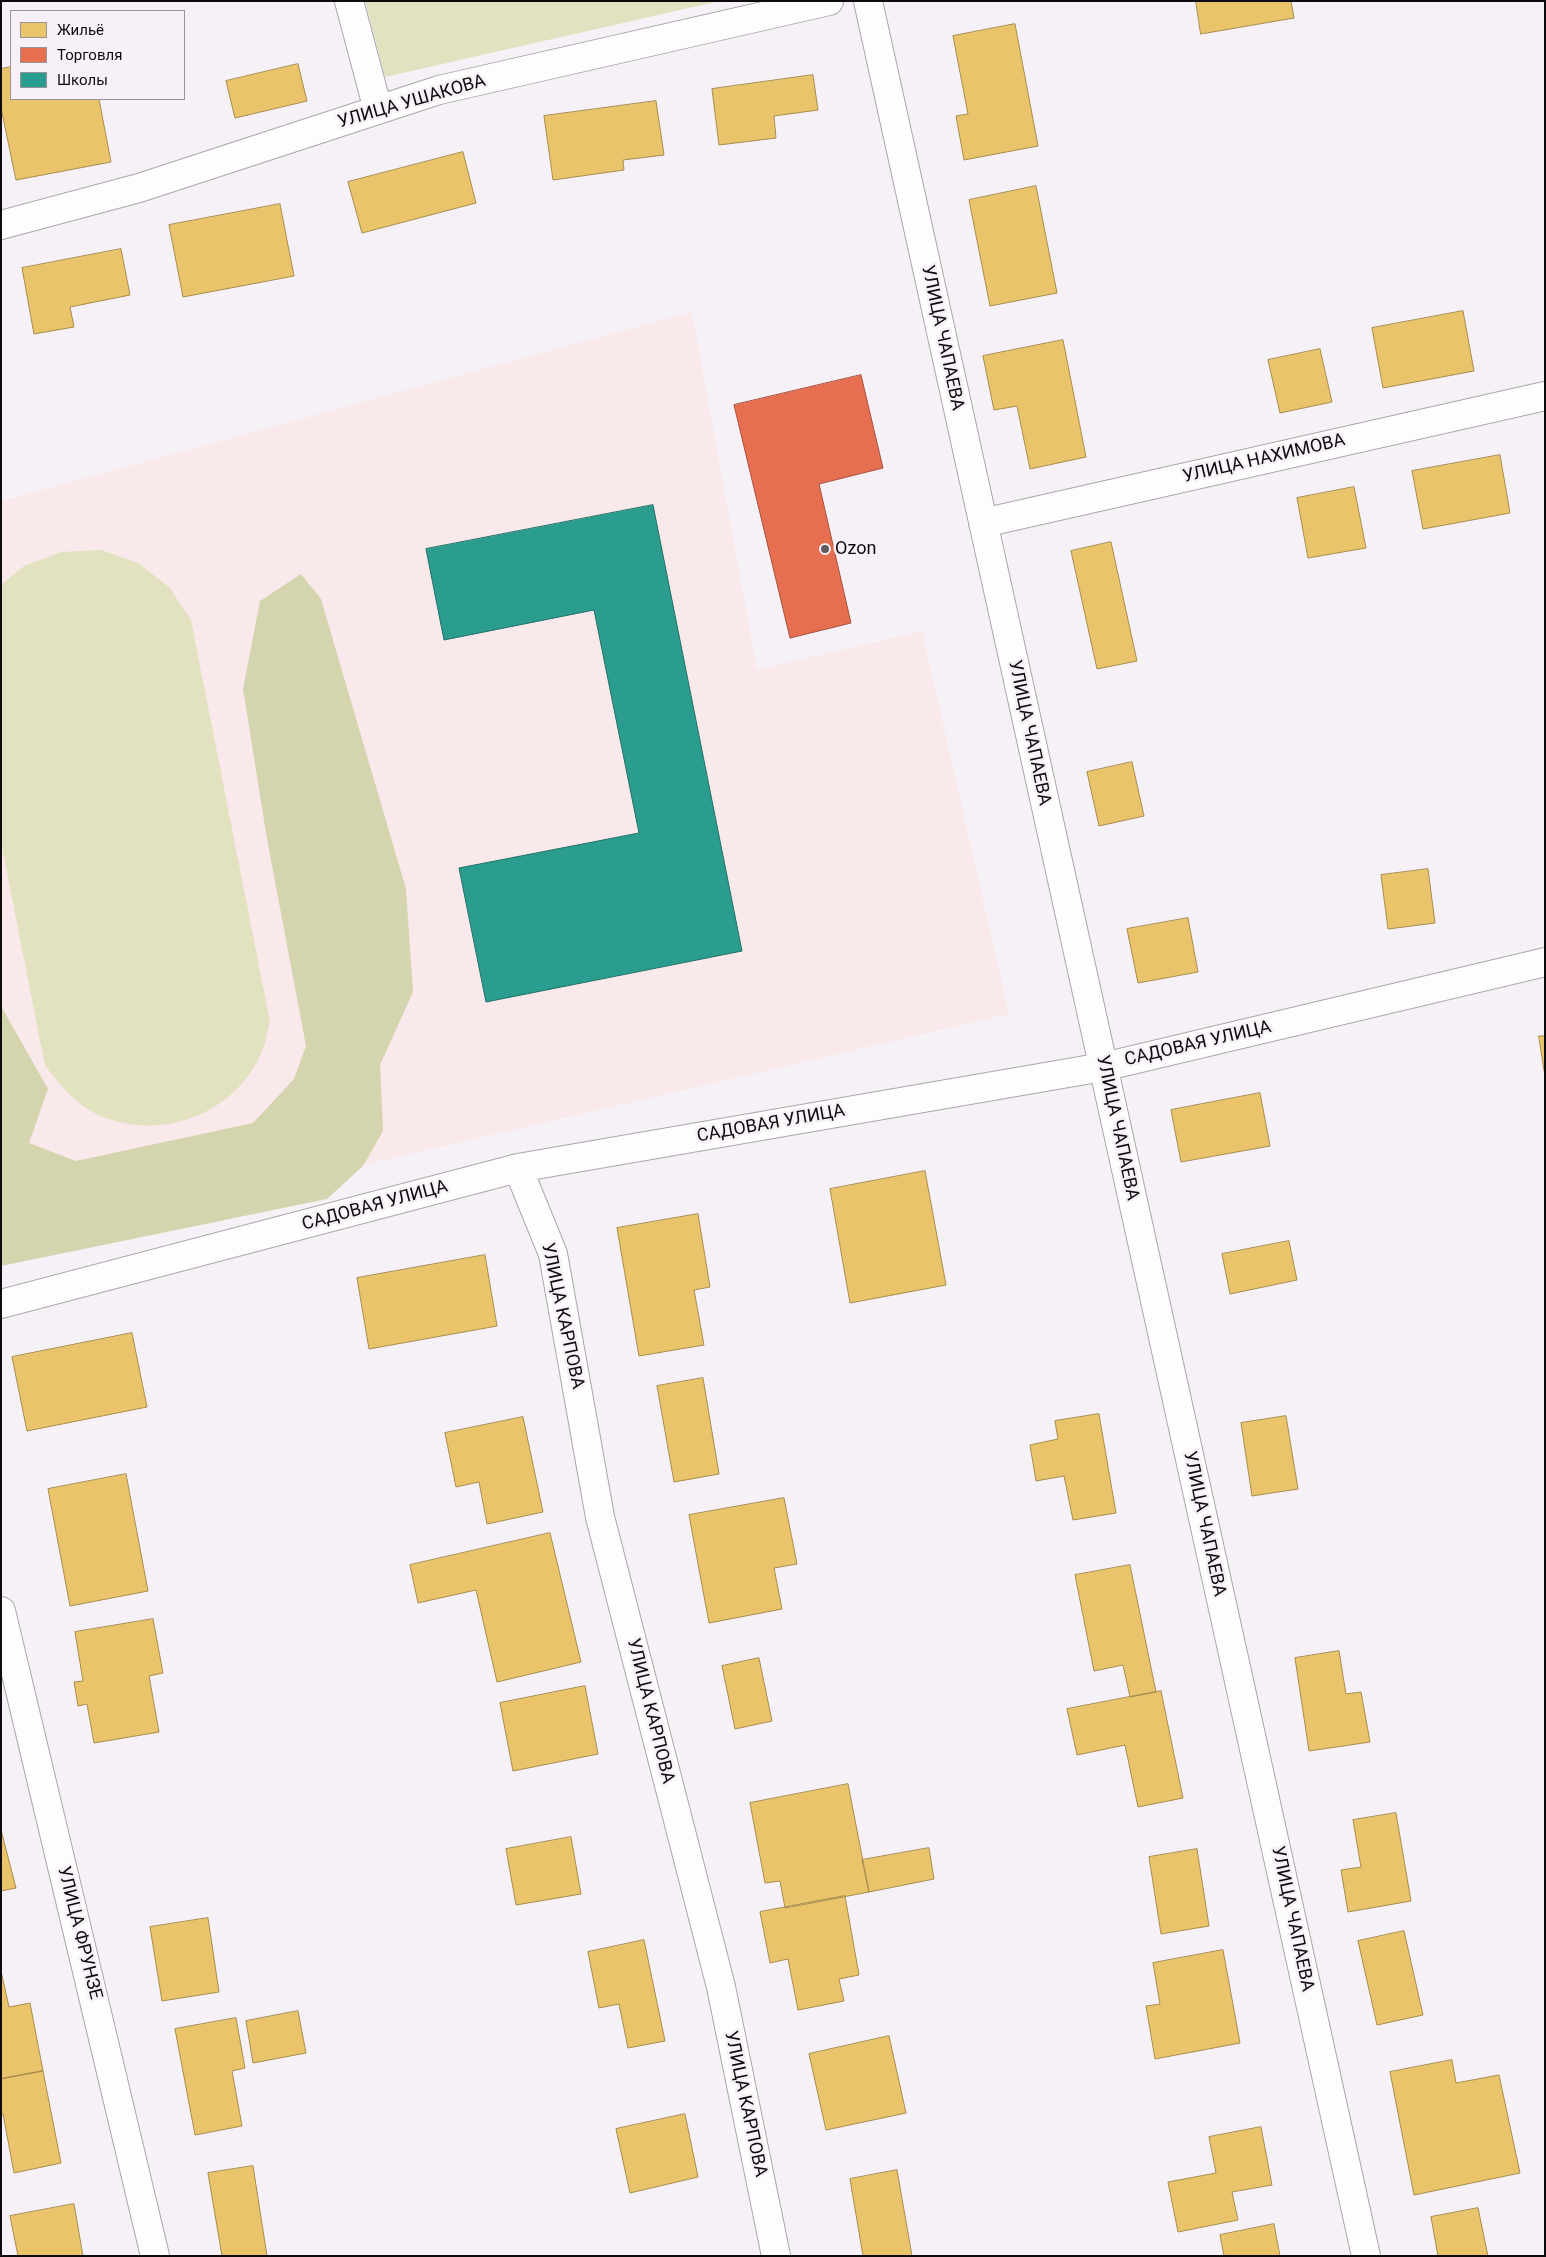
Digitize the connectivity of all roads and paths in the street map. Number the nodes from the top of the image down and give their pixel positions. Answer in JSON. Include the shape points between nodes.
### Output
{"nodes":[{"id":1,"x":348,"y":1,"type":"edge"},
{"id":2,"x":830,"y":1,"type":"edge"},
{"id":3,"x":868,"y":1,"type":"edge"},
{"id":4,"x":378,"y":110,"type":"junction"},
{"id":5,"x":1,"y":224,"type":"edge"},
{"id":6,"x":1545,"y":396,"type":"edge"},
{"id":7,"x":983,"y":523,"type":"junction"},
{"id":8,"x":1545,"y":962,"type":"edge"},
{"id":9,"x":1103,"y":1067,"type":"junction"},
{"id":10,"x":518,"y":1168,"type":"junction"},
{"id":11,"x":1,"y":1304,"type":"edge"},
{"id":12,"x":1,"y":1611,"type":"edge"},
{"id":13,"x":155,"y":2256,"type":"edge"},
{"id":14,"x":776,"y":2256,"type":"edge"},
{"id":15,"x":1366,"y":2256,"type":"edge"}],
"edges":[{"from":1,"to":4,"type":"street"},
{"from":2,"to":4,"type":"street","name":"УЛИЦА УШАКОВА","via":[[439,90]]},
{"from":3,"to":7,"type":"street","name":"УЛИЦА ЧАПАЕВА"},
{"from":4,"to":5,"type":"street","name":"УЛИЦА УШАКОВА","via":[[139,188]]},
{"from":6,"to":7,"type":"street","name":"УЛИЦА НАХИМОВА"},
{"from":7,"to":9,"type":"street","name":"УЛИЦА ЧАПАЕВА"},
{"from":8,"to":9,"type":"street","name":"САДОВАЯ УЛИЦА"},
{"from":9,"to":10,"type":"street","name":"САДОВАЯ УЛИЦА"},
{"from":9,"to":15,"type":"street","name":"УЛИЦА ЧАПАЕВА"},
{"from":10,"to":11,"type":"street","name":"САДОВАЯ УЛИЦА"},
{"from":10,"to":14,"type":"street","name":"УЛИЦА КАРПОВА","via":[[553,1254],[600,1517],[721,1987]]},
{"from":12,"to":13,"type":"street","name":"УЛИЦА ФРУНЗЕ"}]}
